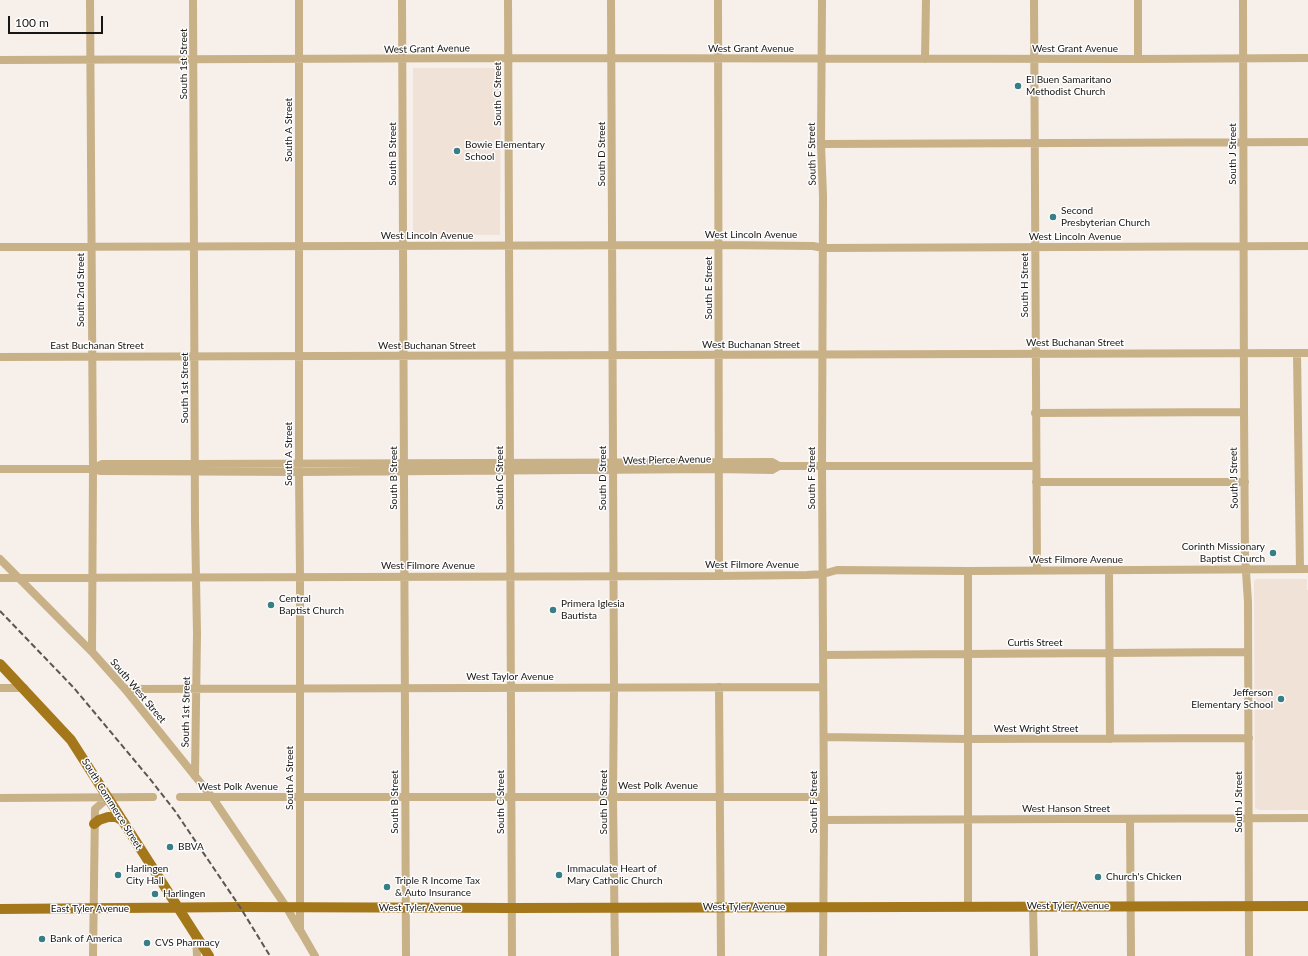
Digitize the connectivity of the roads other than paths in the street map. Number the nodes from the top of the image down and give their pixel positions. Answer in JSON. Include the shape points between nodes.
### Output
{"nodes":[{"id":1,"x":90,"y":0,"type":"edge"},
{"id":2,"x":193,"y":0,"type":"edge"},
{"id":3,"x":299,"y":0,"type":"edge"},
{"id":4,"x":402,"y":0,"type":"edge"},
{"id":5,"x":508,"y":0,"type":"edge"},
{"id":6,"x":611,"y":0,"type":"edge"},
{"id":7,"x":718,"y":0,"type":"edge"},
{"id":8,"x":822,"y":0,"type":"edge"},
{"id":9,"x":926,"y":0,"type":"edge"},
{"id":10,"x":1034,"y":0,"type":"edge"},
{"id":11,"x":1138,"y":0,"type":"edge"},
{"id":12,"x":1243,"y":0,"type":"edge"},
{"id":13,"x":508,"y":58,"type":"junction"},
{"id":14,"x":1243,"y":58,"type":"junction"},
{"id":15,"x":1308,"y":58,"type":"edge"},
{"id":16,"x":299,"y":59,"type":"junction"},
{"id":17,"x":402,"y":59,"type":"junction"},
{"id":18,"x":611,"y":59,"type":"junction"},
{"id":19,"x":718,"y":59,"type":"junction"},
{"id":20,"x":822,"y":59,"type":"junction"},
{"id":21,"x":925,"y":59,"type":"junction"},
{"id":22,"x":1034,"y":59,"type":"junction"},
{"id":23,"x":1138,"y":59,"type":"junction"},
{"id":24,"x":0,"y":60,"type":"edge"},
{"id":25,"x":91,"y":60,"type":"junction"},
{"id":26,"x":194,"y":60,"type":"junction"},
{"id":27,"x":1243,"y":141,"type":"junction"},
{"id":28,"x":1034,"y":142,"type":"junction"},
{"id":29,"x":1308,"y":142,"type":"edge"},
{"id":30,"x":821,"y":144,"type":"junction"},
{"id":31,"x":719,"y":245,"type":"junction"},
{"id":32,"x":403,"y":246,"type":"junction"},
{"id":33,"x":509,"y":246,"type":"junction"},
{"id":34,"x":612,"y":246,"type":"junction"},
{"id":35,"x":1244,"y":246,"type":"junction"},
{"id":36,"x":1308,"y":246,"type":"edge"},
{"id":37,"x":0,"y":247,"type":"edge"},
{"id":38,"x":91,"y":247,"type":"junction"},
{"id":39,"x":194,"y":247,"type":"junction"},
{"id":40,"x":299,"y":247,"type":"junction"},
{"id":41,"x":823,"y":248,"type":"junction"},
{"id":42,"x":1035,"y":248,"type":"junction"},
{"id":43,"x":1035,"y":353,"type":"junction"},
{"id":44,"x":1244,"y":353,"type":"junction"},
{"id":45,"x":1297,"y":353,"type":"junction"},
{"id":46,"x":1308,"y":353,"type":"edge"},
{"id":47,"x":612,"y":355,"type":"junction"},
{"id":48,"x":719,"y":355,"type":"junction"},
{"id":49,"x":823,"y":355,"type":"junction"},
{"id":50,"x":91,"y":356,"type":"junction"},
{"id":51,"x":195,"y":356,"type":"junction"},
{"id":52,"x":299,"y":356,"type":"junction"},
{"id":53,"x":404,"y":356,"type":"junction"},
{"id":54,"x":510,"y":356,"type":"junction"},
{"id":55,"x":0,"y":357,"type":"edge"},
{"id":56,"x":1244,"y":412,"type":"junction"},
{"id":57,"x":1035,"y":413,"type":"junction"},
{"id":58,"x":718,"y":466,"type":"junction"},
{"id":59,"x":822,"y":466,"type":"junction"},
{"id":60,"x":1035,"y":466,"type":"junction"},
{"id":61,"x":403,"y":467,"type":"junction"},
{"id":62,"x":510,"y":467,"type":"junction"},
{"id":63,"x":613,"y":467,"type":"junction"},
{"id":64,"x":195,"y":468,"type":"junction"},
{"id":65,"x":299,"y":468,"type":"junction"},
{"id":66,"x":0,"y":469,"type":"edge"},
{"id":67,"x":93,"y":469,"type":"junction"},
{"id":68,"x":1036,"y":482,"type":"junction"},
{"id":69,"x":1244,"y":482,"type":"junction"},
{"id":70,"x":0,"y":559,"type":"edge"},
{"id":71,"x":1304,"y":569,"type":"edge"},
{"id":72,"x":968,"y":570,"type":"junction"},
{"id":73,"x":1036,"y":570,"type":"junction"},
{"id":74,"x":1109,"y":570,"type":"junction"},
{"id":75,"x":1247,"y":570,"type":"junction"},
{"id":76,"x":822,"y":574,"type":"junction"},
{"id":77,"x":300,"y":576,"type":"junction"},
{"id":78,"x":404,"y":576,"type":"junction"},
{"id":79,"x":510,"y":576,"type":"junction"},
{"id":80,"x":614,"y":576,"type":"junction"},
{"id":81,"x":719,"y":576,"type":"junction"},
{"id":82,"x":196,"y":577,"type":"junction"},
{"id":83,"x":0,"y":578,"type":"edge"},
{"id":84,"x":20,"y":578,"type":"junction"},
{"id":85,"x":93,"y":578,"type":"junction"},
{"id":86,"x":92,"y":651,"type":"junction"},
{"id":87,"x":1248,"y":652,"type":"junction"},
{"id":88,"x":968,"y":653,"type":"junction"},
{"id":89,"x":1110,"y":653,"type":"junction"},
{"id":90,"x":823,"y":655,"type":"junction"},
{"id":91,"x":0,"y":664,"type":"edge"},
{"id":92,"x":405,"y":687,"type":"junction"},
{"id":93,"x":511,"y":687,"type":"junction"},
{"id":94,"x":719,"y":687,"type":"junction"},
{"id":95,"x":823,"y":687,"type":"junction"},
{"id":96,"x":0,"y":688,"type":"edge"},
{"id":97,"x":24,"y":688,"type":"junction"},
{"id":98,"x":196,"y":688,"type":"junction"},
{"id":99,"x":300,"y":688,"type":"junction"},
{"id":100,"x":614,"y":688,"type":"junction"},
{"id":101,"x":125,"y":689,"type":"junction"},
{"id":102,"x":824,"y":737,"type":"junction"},
{"id":103,"x":1249,"y":738,"type":"junction"},
{"id":104,"x":968,"y":739,"type":"junction"},
{"id":105,"x":1110,"y":739,"type":"junction"},
{"id":106,"x":195,"y":776,"type":"junction"},
{"id":107,"x":212,"y":796,"type":"junction"},
{"id":108,"x":613,"y":796,"type":"junction"},
{"id":109,"x":720,"y":796,"type":"junction"},
{"id":110,"x":824,"y":796,"type":"junction"},
{"id":111,"x":153,"y":797,"type":"dead end"},
{"id":112,"x":180,"y":797,"type":"dead end"},
{"id":113,"x":300,"y":797,"type":"junction"},
{"id":114,"x":405,"y":797,"type":"junction"},
{"id":115,"x":512,"y":797,"type":"junction"},
{"id":116,"x":0,"y":798,"type":"edge"},
{"id":117,"x":108,"y":798,"type":"junction"},
{"id":118,"x":1249,"y":818,"type":"junction"},
{"id":119,"x":1308,"y":818,"type":"edge"},
{"id":120,"x":968,"y":819,"type":"junction"},
{"id":121,"x":1130,"y":819,"type":"junction"},
{"id":122,"x":824,"y":820,"type":"junction"},
{"id":123,"x":123,"y":821,"type":"junction"},
{"id":124,"x":94,"y":824,"type":"junction"},
{"id":125,"x":1033,"y":906,"type":"junction"},
{"id":126,"x":1130,"y":906,"type":"junction"},
{"id":127,"x":1250,"y":906,"type":"junction"},
{"id":128,"x":1308,"y":906,"type":"edge"},
{"id":129,"x":615,"y":907,"type":"junction"},
{"id":130,"x":721,"y":907,"type":"junction"},
{"id":131,"x":823,"y":907,"type":"junction"},
{"id":132,"x":968,"y":907,"type":"junction"},
{"id":133,"x":93,"y":908,"type":"junction"},
{"id":134,"x":179,"y":908,"type":"junction"},
{"id":135,"x":287,"y":908,"type":"junction"},
{"id":136,"x":300,"y":908,"type":"junction"},
{"id":137,"x":405,"y":908,"type":"junction"},
{"id":138,"x":512,"y":908,"type":"junction"},
{"id":139,"x":0,"y":909,"type":"edge"},
{"id":140,"x":300,"y":930,"type":"junction"},
{"id":141,"x":196,"y":935,"type":"junction"},
{"id":142,"x":93,"y":956,"type":"edge"},
{"id":143,"x":197,"y":956,"type":"edge"},
{"id":144,"x":209,"y":956,"type":"edge"},
{"id":145,"x":315,"y":956,"type":"edge"},
{"id":146,"x":406,"y":956,"type":"edge"},
{"id":147,"x":512,"y":956,"type":"edge"},
{"id":148,"x":615,"y":956,"type":"edge"},
{"id":149,"x":721,"y":956,"type":"edge"},
{"id":150,"x":823,"y":956,"type":"edge"},
{"id":151,"x":1034,"y":956,"type":"edge"},
{"id":152,"x":1131,"y":956,"type":"edge"},
{"id":153,"x":1249,"y":956,"type":"edge"}],
"edges":[{"from":1,"to":25,"type":"street","name":"South 2nd Street"},
{"from":2,"to":26,"type":"street","name":"South 1st Street"},
{"from":3,"to":16,"type":"street","name":"South A Street"},
{"from":4,"to":17,"type":"street","name":"South B Street"},
{"from":5,"to":13,"type":"street","name":"South C Street"},
{"from":6,"to":18,"type":"street","name":"South D Street"},
{"from":7,"to":19,"type":"street","name":"South E Street"},
{"from":8,"to":20,"type":"street","name":"South F Street"},
{"from":9,"to":21,"type":"street"},
{"from":10,"to":22,"type":"street","name":"South H Street"},
{"from":11,"to":23,"type":"street"},
{"from":12,"to":14,"type":"street","name":"South J Street"},
{"from":13,"to":17,"type":"street","name":"West Grant Avenue"},
{"from":13,"to":18,"type":"street","name":"West Grant Avenue"},
{"from":13,"to":33,"type":"street","name":"South C Street"},
{"from":14,"to":15,"type":"street","name":"West Grant Avenue"},
{"from":14,"to":23,"type":"street","name":"West Grant Avenue"},
{"from":14,"to":27,"type":"street","name":"South J Street"},
{"from":16,"to":17,"type":"street","name":"West Grant Avenue"},
{"from":16,"to":26,"type":"street","name":"West Grant Avenue"},
{"from":16,"to":40,"type":"street","name":"South A Street"},
{"from":17,"to":32,"type":"street","name":"South B Street"},
{"from":18,"to":19,"type":"street","name":"West Grant Avenue"},
{"from":18,"to":34,"type":"street","name":"South D Street"},
{"from":19,"to":20,"type":"street","name":"West Grant Avenue"},
{"from":19,"to":31,"type":"street","name":"South E Street"},
{"from":20,"to":21,"type":"street","name":"West Grant Avenue"},
{"from":20,"to":30,"type":"street","name":"South F Street"},
{"from":21,"to":22,"type":"street","name":"West Grant Avenue"},
{"from":22,"to":23,"type":"street","name":"West Grant Avenue"},
{"from":22,"to":28,"type":"street","name":"South H Street"},
{"from":24,"to":25,"type":"street","name":"West Grant Avenue"},
{"from":25,"to":26,"type":"street","name":"West Grant Avenue"},
{"from":25,"to":38,"type":"street","name":"South 2nd Street"},
{"from":26,"to":39,"type":"street","name":"South 1st Street"},
{"from":27,"to":28,"type":"street"},
{"from":27,"to":29,"type":"street"},
{"from":27,"to":35,"type":"street","name":"South J Street"},
{"from":28,"to":30,"type":"street"},
{"from":28,"to":42,"type":"street","name":"South H Street"},
{"from":30,"to":41,"type":"street","name":"South F Street"},
{"from":31,"to":34,"type":"street","name":"West Lincoln Avenue"},
{"from":31,"to":41,"type":"street","name":"West Lincoln Avenue"},
{"from":31,"to":48,"type":"street","name":"South E Street"},
{"from":32,"to":33,"type":"street","name":"West Lincoln Avenue"},
{"from":32,"to":40,"type":"street","name":"West Lincoln Avenue"},
{"from":32,"to":53,"type":"street","name":"South B Street"},
{"from":33,"to":34,"type":"street","name":"West Lincoln Avenue"},
{"from":33,"to":54,"type":"street","name":"South C Street"},
{"from":34,"to":47,"type":"street","name":"South D Street"},
{"from":35,"to":36,"type":"street","name":"West Lincoln Avenue"},
{"from":35,"to":42,"type":"street","name":"West Lincoln Avenue"},
{"from":35,"to":44,"type":"street","name":"South J Street"},
{"from":37,"to":38,"type":"street","name":"West Lincoln Avenue"},
{"from":38,"to":39,"type":"street","name":"West Lincoln Avenue"},
{"from":38,"to":50,"type":"street","name":"South 2nd Street"},
{"from":39,"to":40,"type":"street","name":"West Lincoln Avenue"},
{"from":39,"to":51,"type":"street","name":"South 1st Street"},
{"from":40,"to":52,"type":"street","name":"South A Street"},
{"from":41,"to":42,"type":"street","name":"West Lincoln Avenue"},
{"from":41,"to":49,"type":"street","name":"South F Street"},
{"from":42,"to":43,"type":"street","name":"South H Street"},
{"from":43,"to":44,"type":"street","name":"West Buchanan Street"},
{"from":43,"to":49,"type":"street","name":"West Buchanan Street"},
{"from":43,"to":57,"type":"street","name":"South H Street"},
{"from":44,"to":45,"type":"street","name":"West Buchanan Street"},
{"from":44,"to":56,"type":"street","name":"South J Street"},
{"from":45,"to":46,"type":"street","name":"West Buchanan Street"},
{"from":45,"to":71,"type":"street"},
{"from":47,"to":48,"type":"street","name":"West Buchanan Street"},
{"from":47,"to":54,"type":"street","name":"West Buchanan Street"},
{"from":47,"to":63,"type":"street","name":"South D Street"},
{"from":48,"to":49,"type":"street","name":"West Buchanan Street"},
{"from":48,"to":58,"type":"street","name":"South E Street"},
{"from":49,"to":59,"type":"street","name":"South F Street"},
{"from":50,"to":51,"type":"street","name":"East Buchanan Street"},
{"from":50,"to":55,"type":"street","name":"East Buchanan Street"},
{"from":50,"to":67,"type":"street","name":"South 2nd Street"},
{"from":51,"to":52,"type":"street","name":"West Buchanan Street"},
{"from":51,"to":64,"type":"street","name":"South 1st Street"},
{"from":52,"to":53,"type":"street","name":"West Buchanan Street"},
{"from":52,"to":65,"type":"street","name":"South A Street"},
{"from":53,"to":54,"type":"street","name":"West Buchanan Street"},
{"from":53,"to":61,"type":"street","name":"South B Street"},
{"from":54,"to":62,"type":"street","name":"South C Street"},
{"from":56,"to":57,"type":"street"},
{"from":56,"to":69,"type":"street","name":"South J Street"},
{"from":57,"to":60,"type":"street","name":"South H Street"},
{"from":58,"to":59,"type":"street","name":"West Pierce Avenue","via":[[772,462],[779,466]]},
{"from":58,"to":63,"type":"street","name":"West Pierce Avenue"},
{"from":58,"to":81,"type":"street","name":"South E Street"},
{"from":59,"to":60,"type":"street","name":"West Pierce Avenue"},
{"from":59,"to":76,"type":"street","name":"South F Street"},
{"from":60,"to":68,"type":"street","name":"South H Street"},
{"from":61,"to":62,"type":"street","name":"West Pierce Avenue"},
{"from":61,"to":65,"type":"street","name":"West Pierce Avenue"},
{"from":61,"to":78,"type":"street","name":"South B Street"},
{"from":62,"to":63,"type":"street","name":"West Pierce Avenue"},
{"from":62,"to":79,"type":"street","name":"South C Street"},
{"from":63,"to":80,"type":"street","name":"South D Street"},
{"from":64,"to":65,"type":"street","name":"West Pierce Avenue"},
{"from":64,"to":67,"type":"street","name":"West Pierce Avenue","via":[[102,464]]},
{"from":64,"to":82,"type":"street","name":"South 1st Street"},
{"from":65,"to":77,"type":"street","name":"South A Street"},
{"from":66,"to":67,"type":"street","name":"West Pierce Avenue"},
{"from":67,"to":85,"type":"street","name":"South 2nd Street"},
{"from":68,"to":69,"type":"street"},
{"from":68,"to":73,"type":"street","name":"South H Street"},
{"from":69,"to":75,"type":"street","name":"South J Street"},
{"from":70,"to":84,"type":"street","name":"South West Street"},
{"from":71,"to":75,"type":"street","name":"West Filmore Avenue"},
{"from":72,"to":73,"type":"street","name":"West Filmore Avenue"},
{"from":72,"to":76,"type":"street","name":"West Filmore Avenue","via":[[838,570]]},
{"from":72,"to":88,"type":"street"},
{"from":73,"to":74,"type":"street","name":"West Filmore Avenue"},
{"from":74,"to":75,"type":"street","name":"West Filmore Avenue"},
{"from":74,"to":89,"type":"street"},
{"from":75,"to":87,"type":"street","name":"South J Street"},
{"from":76,"to":81,"type":"street","name":"West Filmore Avenue"},
{"from":76,"to":90,"type":"street","name":"South F Street"},
{"from":77,"to":78,"type":"street","name":"West Filmore Avenue"},
{"from":77,"to":82,"type":"street","name":"West Filmore Avenue"},
{"from":77,"to":99,"type":"street","name":"South A Street"},
{"from":78,"to":79,"type":"street","name":"West Filmore Avenue"},
{"from":78,"to":92,"type":"street","name":"South B Street"},
{"from":79,"to":80,"type":"street","name":"West Filmore Avenue"},
{"from":79,"to":93,"type":"street","name":"South C Street"},
{"from":80,"to":81,"type":"street","name":"West Filmore Avenue"},
{"from":80,"to":100,"type":"street","name":"South D Street"},
{"from":82,"to":85,"type":"street","name":"West Filmore Avenue"},
{"from":82,"to":98,"type":"street","name":"South 1st Street"},
{"from":83,"to":84,"type":"street","name":"West Filmore Avenue"},
{"from":84,"to":85,"type":"street","name":"West Filmore Avenue"},
{"from":84,"to":86,"type":"street","name":"South West Street"},
{"from":85,"to":86,"type":"street","name":"South 2nd Street"},
{"from":86,"to":101,"type":"street","name":"South West Street"},
{"from":87,"to":89,"type":"street","name":"Curtis Street"},
{"from":87,"to":103,"type":"street","name":"South J Street"},
{"from":88,"to":89,"type":"street","name":"Curtis Street"},
{"from":88,"to":90,"type":"street","name":"Curtis Street"},
{"from":88,"to":104,"type":"street"},
{"from":89,"to":105,"type":"street"},
{"from":90,"to":95,"type":"street","name":"South F Street"},
{"from":91,"to":97,"type":"main road","name":"South Commerce Street"},
{"from":92,"to":93,"type":"street","name":"West Taylor Avenue"},
{"from":92,"to":99,"type":"street","name":"West Taylor Avenue"},
{"from":92,"to":114,"type":"street","name":"South B Street"},
{"from":93,"to":100,"type":"street","name":"West Taylor Avenue"},
{"from":93,"to":115,"type":"street","name":"South C Street"},
{"from":94,"to":95,"type":"street","name":"West Taylor Avenue"},
{"from":94,"to":100,"type":"street","name":"West Taylor Avenue"},
{"from":94,"to":109,"type":"street"},
{"from":95,"to":102,"type":"street","name":"South F Street"},
{"from":96,"to":97,"type":"street"},
{"from":97,"to":117,"type":"main road","name":"South Commerce Street","via":[[71,740]]},
{"from":98,"to":99,"type":"street","name":"West Taylor Avenue"},
{"from":98,"to":101,"type":"street","name":"West Taylor Avenue"},
{"from":98,"to":106,"type":"street","name":"South 1st Street"},
{"from":99,"to":113,"type":"street","name":"South A Street"},
{"from":100,"to":108,"type":"street","name":"South D Street"},
{"from":101,"to":106,"type":"street","name":"South West Street"},
{"from":102,"to":104,"type":"street","name":"West Wright Street"},
{"from":102,"to":110,"type":"street","name":"South F Street"},
{"from":103,"to":105,"type":"street","name":"West Wright Street"},
{"from":103,"to":118,"type":"street","name":"South J Street"},
{"from":104,"to":105,"type":"street","name":"West Wright Street"},
{"from":104,"to":120,"type":"street"},
{"from":106,"to":107,"type":"street","name":"South West Street"},
{"from":107,"to":112,"type":"street","name":"West Polk Avenue"},
{"from":107,"to":113,"type":"street","name":"West Polk Avenue"},
{"from":107,"to":135,"type":"street","name":"South West Street"},
{"from":108,"to":109,"type":"street","name":"West Polk Avenue"},
{"from":108,"to":115,"type":"street","name":"West Polk Avenue"},
{"from":108,"to":129,"type":"street","name":"South D Street"},
{"from":109,"to":110,"type":"street","name":"West Polk Avenue"},
{"from":109,"to":130,"type":"street"},
{"from":110,"to":122,"type":"street","name":"South F Street"},
{"from":111,"to":117,"type":"street"},
{"from":113,"to":114,"type":"street","name":"West Polk Avenue"},
{"from":113,"to":136,"type":"street","name":"South A Street"},
{"from":114,"to":115,"type":"street","name":"West Polk Avenue"},
{"from":114,"to":137,"type":"street","name":"South B Street"},
{"from":115,"to":138,"type":"street","name":"South C Street"},
{"from":116,"to":117,"type":"street"},
{"from":117,"to":123,"type":"main road","name":"South Commerce Street"},
{"from":117,"to":124,"type":"street","via":[[95,809]]},
{"from":118,"to":119,"type":"street","name":"West Hanson Street"},
{"from":118,"to":121,"type":"street","name":"West Hanson Street"},
{"from":118,"to":127,"type":"street","name":"South J Street"},
{"from":120,"to":121,"type":"street","name":"West Hanson Street"},
{"from":120,"to":122,"type":"street","name":"West Hanson Street"},
{"from":120,"to":132,"type":"street"},
{"from":121,"to":126,"type":"street"},
{"from":122,"to":131,"type":"street","name":"South F Street"},
{"from":123,"to":124,"type":"main road","via":[[116,817],[108,817]]},
{"from":123,"to":134,"type":"main road","name":"South Commerce Street"},
{"from":124,"to":133,"type":"street"},
{"from":125,"to":126,"type":"main road","name":"West Tyler Avenue"},
{"from":125,"to":132,"type":"main road","name":"West Tyler Avenue"},
{"from":125,"to":151,"type":"street"},
{"from":126,"to":127,"type":"main road","name":"West Tyler Avenue"},
{"from":126,"to":152,"type":"street"},
{"from":127,"to":128,"type":"main road","name":"West Tyler Avenue"},
{"from":127,"to":153,"type":"street","name":"South J Street"},
{"from":129,"to":130,"type":"main road","name":"West Tyler Avenue"},
{"from":129,"to":138,"type":"main road","name":"West Tyler Avenue"},
{"from":129,"to":148,"type":"street","name":"South D Street"},
{"from":130,"to":131,"type":"main road","name":"West Tyler Avenue"},
{"from":130,"to":149,"type":"street"},
{"from":131,"to":132,"type":"main road","name":"West Tyler Avenue"},
{"from":131,"to":150,"type":"street","name":"South F Street"},
{"from":133,"to":134,"type":"main road","name":"East Tyler Avenue"},
{"from":133,"to":139,"type":"main road","name":"East Tyler Avenue"},
{"from":133,"to":142,"type":"street"},
{"from":134,"to":135,"type":"main road","name":"West Tyler Avenue"},
{"from":134,"to":141,"type":"main road","name":"South Commerce Street"},
{"from":135,"to":136,"type":"main road","name":"West Tyler Avenue"},
{"from":135,"to":140,"type":"street","name":"South West Street"},
{"from":136,"to":137,"type":"main road","name":"West Tyler Avenue"},
{"from":136,"to":140,"type":"street"},
{"from":137,"to":138,"type":"main road","name":"West Tyler Avenue"},
{"from":137,"to":146,"type":"street","name":"South B Street"},
{"from":138,"to":147,"type":"street","name":"South C Street"},
{"from":140,"to":145,"type":"street"},
{"from":141,"to":143,"type":"street"},
{"from":141,"to":144,"type":"main road","name":"South Commerce Street"}]}
